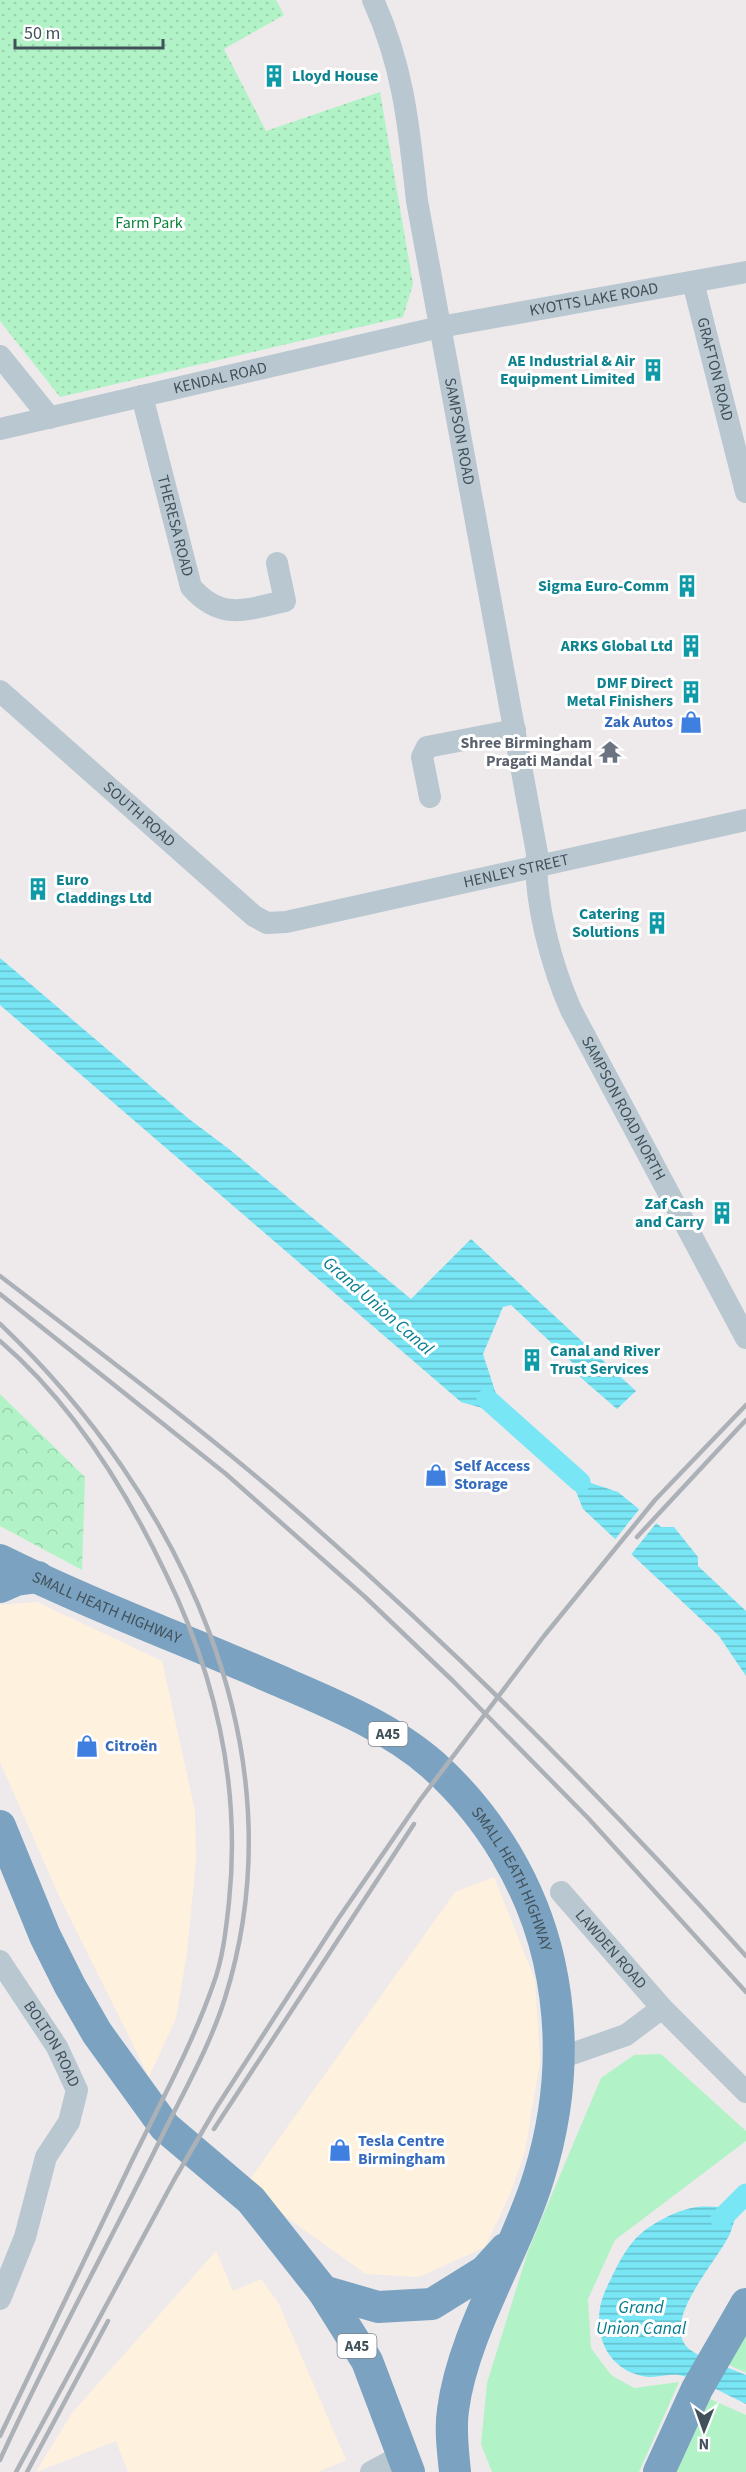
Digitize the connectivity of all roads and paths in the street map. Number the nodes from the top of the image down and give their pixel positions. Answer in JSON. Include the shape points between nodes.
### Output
{"nodes":[{"id":1,"x":374,"y":0,"type":"edge"},
{"id":2,"x":746,"y":272,"type":"edge"},
{"id":3,"x":693,"y":282,"type":"junction"},
{"id":4,"x":440,"y":327,"type":"junction"},
{"id":5,"x":0,"y":356,"type":"edge"},
{"id":6,"x":142,"y":396,"type":"junction"},
{"id":7,"x":50,"y":418,"type":"junction"},
{"id":8,"x":0,"y":429,"type":"edge"},
{"id":9,"x":746,"y":492,"type":"edge"},
{"id":10,"x":277,"y":562,"type":"dead end"},
{"id":11,"x":0,"y":691,"type":"edge"},
{"id":12,"x":514,"y":730,"type":"junction"},
{"id":13,"x":430,"y":797,"type":"dead end"},
{"id":14,"x":746,"y":820,"type":"edge"},
{"id":15,"x":536,"y":867,"type":"junction"},
{"id":16,"x":286,"y":922,"type":"joint"},
{"id":17,"x":746,"y":1338,"type":"edge"},
{"id":18,"x":0,"y":1560,"type":"edge"},
{"id":19,"x":38,"y":1577,"type":"junction"},
{"id":20,"x":0,"y":1587,"type":"edge"},
{"id":21,"x":0,"y":1826,"type":"edge"},
{"id":22,"x":561,"y":1892,"type":"dead end"},
{"id":23,"x":0,"y":1961,"type":"edge"},
{"id":24,"x":662,"y":2008,"type":"junction"},
{"id":25,"x":560,"y":2058,"type":"junction"},
{"id":26,"x":746,"y":2092,"type":"edge"},
{"id":27,"x":515,"y":2237,"type":"junction"},
{"id":28,"x":2,"y":2290,"type":"edge"},
{"id":29,"x":323,"y":2291,"type":"junction"},
{"id":30,"x":746,"y":2304,"type":"edge"},
{"id":31,"x":405,"y":2464,"type":"edge"},
{"id":32,"x":371,"y":2472,"type":"edge"},
{"id":33,"x":455,"y":2472,"type":"edge"},
{"id":34,"x":659,"y":2472,"type":"edge"}],
"edges":[{"from":1,"to":4,"type":"street","name":"SAMPSON ROAD","via":[[405,93],[417,201]]},
{"from":2,"to":3,"type":"street","name":"KYOTTS LAKE ROAD"},
{"from":3,"to":4,"type":"street","name":"KYOTTS LAKE ROAD"},
{"from":3,"to":9,"type":"street","name":"GRAFTON ROAD"},
{"from":4,"to":6,"type":"street","name":"KENDAL ROAD"},
{"from":4,"to":12,"type":"street","name":"SAMPSON ROAD"},
{"from":5,"to":7,"type":"street"},
{"from":6,"to":7,"type":"street","name":"KENDAL ROAD"},
{"from":6,"to":10,"type":"street","name":"THERESA ROAD","via":[[191,587],[217,609],[238,612],[285,602]]},
{"from":7,"to":8,"type":"street","name":"KENDAL ROAD"},
{"from":11,"to":16,"type":"street","name":"SOUTH ROAD","via":[[254,916],[267,923]]},
{"from":12,"to":13,"type":"street","via":[[427,747],[422,757]]},
{"from":12,"to":15,"type":"street","name":"SAMPSON ROAD","via":[[537,853]]},
{"from":14,"to":15,"type":"street","name":"HENLEY STREET"},
{"from":15,"to":16,"type":"street","name":"HENLEY STREET"},
{"from":15,"to":17,"type":"street","name":"SAMPSON ROAD NORTH","via":[[535,880],[559,982],[571,1010]]},
{"from":18,"to":19,"type":"highway","name":"SMALL HEATH HIGHWAY","number":"A45"},
{"from":19,"to":20,"type":"highway"},
{"from":19,"to":25,"type":"highway","name":"SMALL HEATH HIGHWAY","number":"A45","via":[[332,1704],[395,1738],[432,1764],[471,1804],[528,1897],[544,1937],[555,1989]]},
{"from":21,"to":29,"type":"highway","number":"A45","via":[[70,1986],[135,2088],[165,2127],[251,2200]]},
{"from":22,"to":24,"type":"street","name":"LAWDEN ROAD"},
{"from":23,"to":28,"type":"street","name":"BOLTON ROAD","via":[[57,2047],[77,2090],[69,2122],[46,2157],[25,2236]]},
{"from":24,"to":25,"type":"street","via":[[626,2035]]},
{"from":24,"to":26,"type":"street","name":"LAWDEN ROAD"},
{"from":25,"to":27,"type":"highway","name":"SMALL HEATH HIGHWAY","number":"A45","via":[[558,2093],[539,2175]]},
{"from":27,"to":29,"type":"highway","via":[[485,2271],[432,2304],[378,2307]]},
{"from":27,"to":33,"type":"highway","name":"SMALL HEATH HIGHWAY","number":"A45","via":[[468,2352],[453,2409]]},
{"from":29,"to":31,"type":"highway","number":"A45","via":[[367,2361]]},
{"from":30,"to":34,"type":"highway","via":[[697,2389]]},
{"from":31,"to":32,"type":"street"}]}
